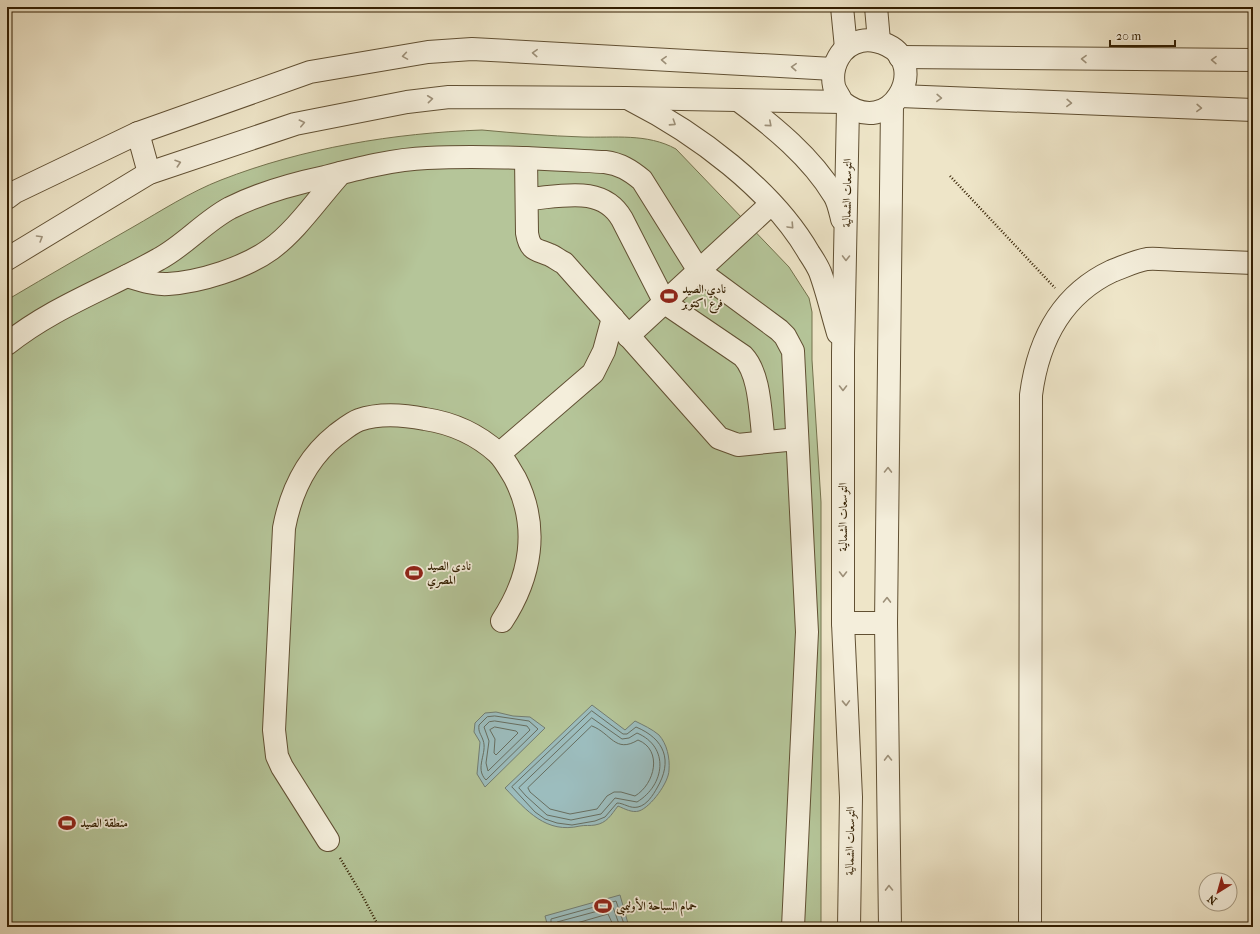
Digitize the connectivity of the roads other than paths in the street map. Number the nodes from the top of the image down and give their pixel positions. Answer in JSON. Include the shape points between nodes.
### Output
{"nodes":[{"id":1,"x":842,"y":7,"type":"edge"},
{"id":2,"x":876,"y":7,"type":"edge"},
{"id":3,"x":879,"y":41,"type":"junction"},
{"id":4,"x":846,"y":48,"type":"junction"},
{"id":5,"x":900,"y":57,"type":"junction"},
{"id":6,"x":1253,"y":60,"type":"edge"},
{"id":7,"x":833,"y":69,"type":"junction"},
{"id":8,"x":626,"y":98,"type":"junction"},
{"id":9,"x":738,"y":100,"type":"junction"},
{"id":10,"x":896,"y":101,"type":"junction"},
{"id":11,"x":845,"y":104,"type":"junction"},
{"id":12,"x":1253,"y":110,"type":"edge"},
{"id":13,"x":138,"y":133,"type":"junction"},
{"id":14,"x":526,"y":158,"type":"junction"},
{"id":15,"x":149,"y":173,"type":"junction"},
{"id":16,"x":341,"y":173,"type":"junction"},
{"id":17,"x":7,"y":198,"type":"edge"},
{"id":18,"x":526,"y":199,"type":"junction"},
{"id":19,"x":770,"y":204,"type":"junction"},
{"id":20,"x":846,"y":234,"type":"junction"},
{"id":21,"x":7,"y":259,"type":"edge"},
{"id":22,"x":1253,"y":263,"type":"edge"},
{"id":23,"x":699,"y":271,"type":"junction"},
{"id":24,"x":126,"y":276,"type":"junction"},
{"id":25,"x":664,"y":303,"type":"junction"},
{"id":26,"x":613,"y":318,"type":"junction"},
{"id":27,"x":628,"y":336,"type":"junction"},
{"id":28,"x":7,"y":344,"type":"edge"},
{"id":29,"x":843,"y":353,"type":"junction"},
{"id":30,"x":797,"y":439,"type":"junction"},
{"id":31,"x":764,"y":442,"type":"junction"},
{"id":32,"x":499,"y":454,"type":"junction"},
{"id":33,"x":502,"y":621,"type":"dead end"},
{"id":34,"x":843,"y":623,"type":"junction"},
{"id":35,"x":886,"y":623,"type":"junction"},
{"id":36,"x":328,"y":840,"type":"road end"},
{"id":37,"x":793,"y":927,"type":"edge"},
{"id":38,"x":849,"y":927,"type":"edge"},
{"id":39,"x":890,"y":927,"type":"edge"},
{"id":40,"x":1030,"y":927,"type":"edge"}],
"edges":[{"from":1,"to":4,"type":"street"},
{"from":2,"to":3,"type":"street"},
{"from":3,"to":4,"type":"street","via":[[856,42]]},
{"from":3,"to":5,"type":"street","via":[[891,47]]},
{"from":4,"to":7,"type":"street","via":[[838,57]]},
{"from":6,"to":5,"type":"street","one_way":true},
{"from":5,"to":10,"type":"street","via":[[905,70],[905,84]]},
{"from":7,"to":11,"type":"street","via":[[834,86]]},
{"from":7,"to":13,"type":"street","one_way":true,"via":[[472,49],[428,52],[310,72]]},
{"from":8,"to":9,"type":"street"},
{"from":15,"to":8,"type":"street","one_way":true,"via":[[295,124],[407,102],[449,97]]},
{"from":8,"to":19,"type":"street","one_way":true,"via":[[661,115],[690,134],[751,183]]},
{"from":9,"to":11,"type":"street"},
{"from":9,"to":20,"type":"street","one_way":true,"via":[[769,123],[808,162],[835,196]]},
{"from":10,"to":11,"type":"street","via":[[878,112],[863,112]]},
{"from":10,"to":12,"type":"street","one_way":true},
{"from":35,"to":10,"type":"street","one_way":true},
{"from":11,"to":20,"type":"street","name":"التوسعات الشمالية"},
{"from":13,"to":15,"type":"street"},
{"from":13,"to":17,"type":"street"},
{"from":14,"to":16,"type":"street","via":[[425,158]]},
{"from":14,"to":18,"type":"street"},
{"from":14,"to":23,"type":"street","via":[[615,163],[630,170],[642,180]]},
{"from":21,"to":15,"type":"street","one_way":true},
{"from":16,"to":24,"type":"street","via":[[283,186],[249,199],[210,220],[160,259]]},
{"from":16,"to":24,"type":"street","via":[[286,236],[271,249],[244,264],[198,279],[167,284]]},
{"from":18,"to":25,"type":"street","via":[[593,196],[608,202],[622,219]]},
{"from":18,"to":26,"type":"street","via":[[528,241],[533,248],[564,263]]},
{"from":19,"to":23,"type":"street"},
{"from":19,"to":29,"type":"street","one_way":true,"via":[[797,233],[820,271]]},
{"from":20,"to":29,"type":"street","name":"التوسعات الشمالية","one_way":true},
{"from":22,"to":40,"type":"street","via":[[1147,259],[1125,265],[1086,287],[1069,303],[1042,345],[1034,370],[1031,395]]},
{"from":23,"to":25,"type":"street"},
{"from":23,"to":30,"type":"street","via":[[779,330],[790,344],[794,359]]},
{"from":24,"to":28,"type":"street","via":[[42,318]]},
{"from":25,"to":27,"type":"street"},
{"from":25,"to":31,"type":"street","via":[[749,362],[755,377]]},
{"from":26,"to":27,"type":"street"},
{"from":26,"to":32,"type":"street","via":[[604,351],[593,373]]},
{"from":27,"to":31,"type":"street","via":[[718,438],[738,445]]},
{"from":29,"to":34,"type":"street","name":"التوسعات الشمالية","one_way":true},
{"from":30,"to":31,"type":"street"},
{"from":30,"to":37,"type":"street","via":[[807,632]]},
{"from":32,"to":33,"type":"street","via":[[519,487],[525,505],[530,544],[522,585]]},
{"from":32,"to":36,"type":"street","via":[[469,433],[446,424],[416,417],[359,420],[328,442],[315,456],[294,489],[284,528],[275,743],[282,767]]},
{"from":34,"to":35,"type":"street"},
{"from":34,"to":38,"type":"street","name":"التوسعات الشمالية","one_way":true,"via":[[850,797]]},
{"from":39,"to":35,"type":"street","one_way":true}]}
